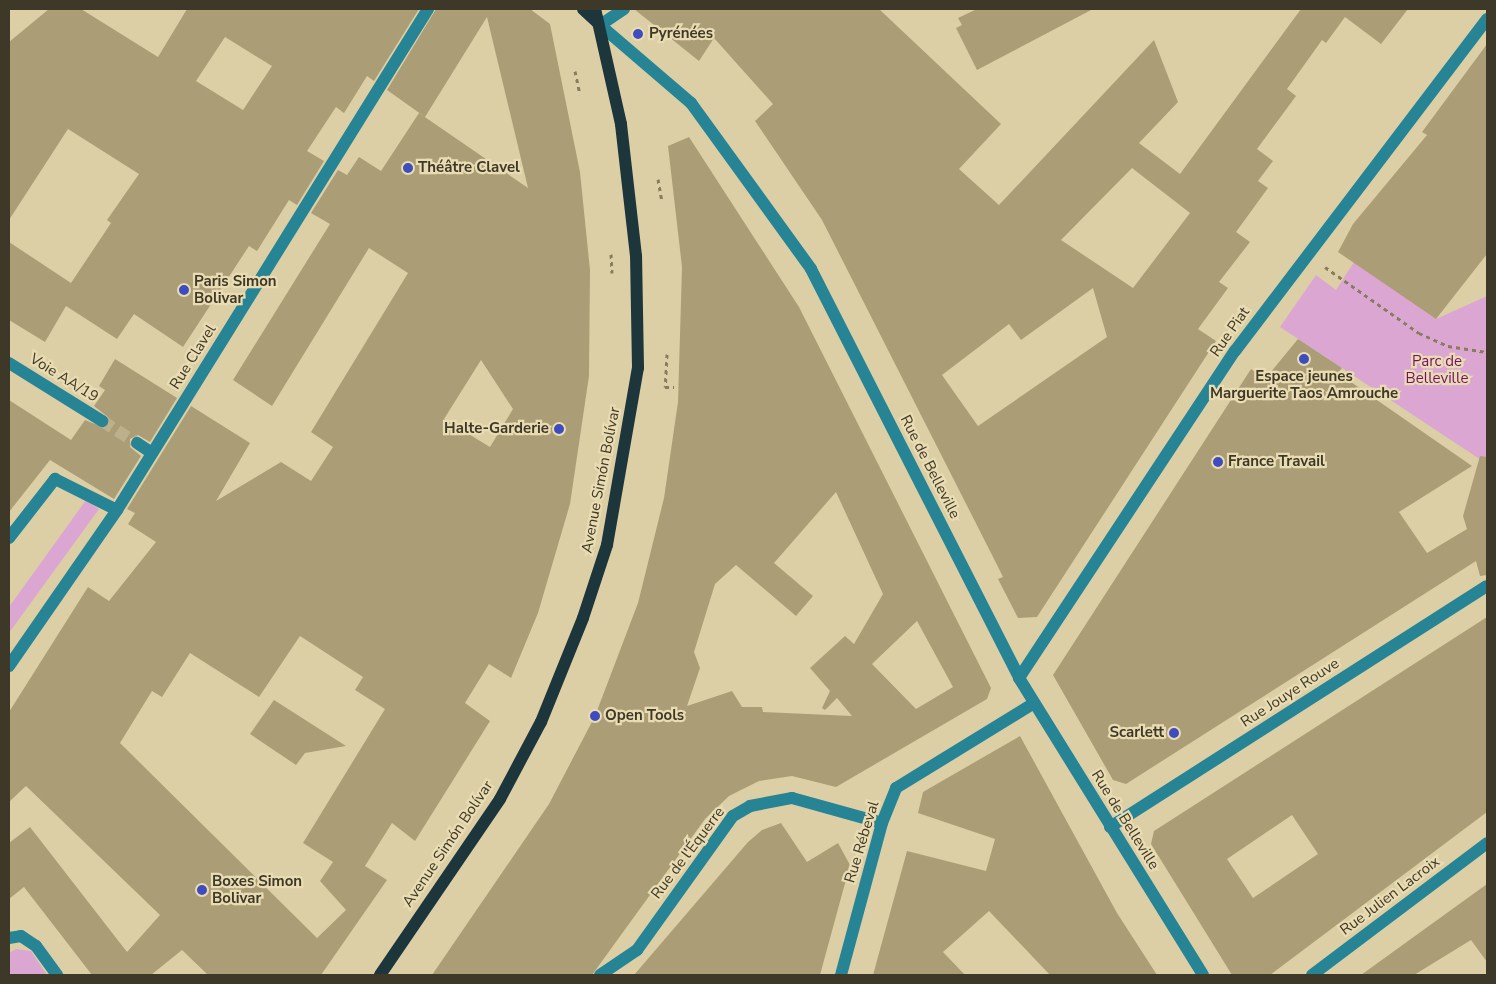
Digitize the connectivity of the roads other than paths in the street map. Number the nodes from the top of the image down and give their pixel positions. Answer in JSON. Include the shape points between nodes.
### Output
{"nodes":[{"id":1,"x":428,"y":9,"type":"edge"},
{"id":2,"x":583,"y":9,"type":"edge"},
{"id":3,"x":595,"y":9,"type":"edge"},
{"id":4,"x":624,"y":9,"type":"edge"},
{"id":5,"x":1487,"y":19,"type":"edge"},
{"id":6,"x":600,"y":25,"type":"junction"},
{"id":7,"x":9,"y":363,"type":"edge"},
{"id":8,"x":102,"y":421,"type":"tunnel mouth"},
{"id":9,"x":137,"y":443,"type":"tunnel mouth"},
{"id":10,"x":152,"y":454,"type":"junction"},
{"id":11,"x":117,"y":510,"type":"junction"},
{"id":12,"x":9,"y":538,"type":"edge"},
{"id":13,"x":1487,"y":586,"type":"edge"},
{"id":14,"x":9,"y":666,"type":"edge"},
{"id":15,"x":1019,"y":678,"type":"junction"},
{"id":16,"x":1034,"y":703,"type":"junction"},
{"id":17,"x":882,"y":823,"type":"junction"},
{"id":18,"x":1110,"y":827,"type":"junction"},
{"id":19,"x":1487,"y":843,"type":"edge"},
{"id":20,"x":9,"y":938,"type":"edge"},
{"id":21,"x":57,"y":975,"type":"edge"},
{"id":22,"x":380,"y":975,"type":"edge"},
{"id":23,"x":600,"y":975,"type":"edge"},
{"id":24,"x":841,"y":975,"type":"edge"},
{"id":25,"x":1203,"y":975,"type":"edge"},
{"id":26,"x":1312,"y":975,"type":"edge"}],
"edges":[{"from":1,"to":10,"type":"street","name":"Rue Clavel"},
{"from":2,"to":6,"type":"main road","name":"Rue de Belleville"},
{"from":3,"to":6,"type":"main road","name":"Avenue Simón Bolívar"},
{"from":4,"to":6,"type":"street"},
{"from":5,"to":15,"type":"street","name":"Rue Piat","via":[[1235,351]]},
{"from":6,"to":15,"type":"street","name":"Rue de Belleville","via":[[691,103],[811,269]]},
{"from":6,"to":22,"type":"main road","name":"Avenue Simón Bolívar","via":[[621,124],[636,256],[638,368],[607,545],[583,618],[541,722],[500,799]]},
{"from":7,"to":8,"type":"street","name":"Voie AA/19"},
{"from":9,"to":10,"type":"street"},
{"from":10,"to":11,"type":"street","name":"Rue Clavel"},
{"from":11,"to":12,"type":"street","via":[[55,479]]},
{"from":11,"to":14,"type":"street","name":"Rue Clavel"},
{"from":13,"to":18,"type":"street","name":"Rue Jouye Rouve"},
{"from":15,"to":16,"type":"street","name":"Rue de Belleville"},
{"from":16,"to":17,"type":"street","name":"Rue Rébeval","via":[[896,788]]},
{"from":16,"to":18,"type":"street","name":"Rue de Belleville"},
{"from":17,"to":23,"type":"street","name":"Rue de l'Équerre","via":[[792,798],[768,799],[750,806],[733,816],[637,950]]},
{"from":17,"to":24,"type":"street","name":"Rue Rébeval"},
{"from":18,"to":25,"type":"street","name":"Rue de Belleville"},
{"from":19,"to":26,"type":"street","name":"Rue Julien Lacroix"},
{"from":20,"to":21,"type":"street","via":[[20,936],[36,946]]}]}
